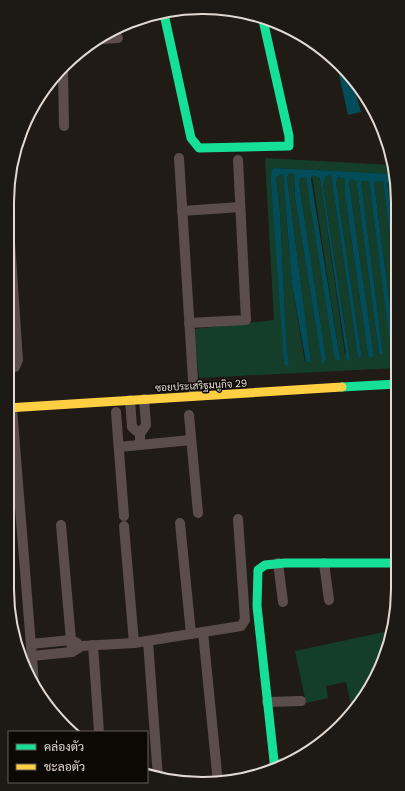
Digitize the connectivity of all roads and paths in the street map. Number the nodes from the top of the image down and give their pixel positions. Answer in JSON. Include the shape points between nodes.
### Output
{"nodes":[{"id":1,"x":165,"y":18,"type":"edge"},
{"id":2,"x":264,"y":24,"type":"edge"},
{"id":3,"x":118,"y":38,"type":"dead end"},
{"id":4,"x":109,"y":39,"type":"edge"},
{"id":5,"x":63,"y":76,"type":"edge"},
{"id":6,"x":64,"y":126,"type":"dead end"},
{"id":7,"x":179,"y":158,"type":"dead end"},
{"id":8,"x":238,"y":160,"type":"dead end"},
{"id":9,"x":240,"y":207,"type":"junction"},
{"id":10,"x":182,"y":211,"type":"junction"},
{"id":11,"x":14,"y":301,"type":"edge"},
{"id":12,"x":189,"y":323,"type":"junction"},
{"id":13,"x":14,"y":366,"type":"edge"},
{"id":14,"x":391,"y":384,"type":"edge"},
{"id":15,"x":194,"y":396,"type":"junction"},
{"id":16,"x":144,"y":399,"type":"junction"},
{"id":17,"x":130,"y":400,"type":"junction"},
{"id":18,"x":14,"y":408,"type":"edge"},
{"id":19,"x":116,"y":412,"type":"dead end"},
{"id":20,"x":189,"y":415,"type":"dead end"},
{"id":21,"x":140,"y":434,"type":"junction"},
{"id":22,"x":191,"y":440,"type":"junction"},
{"id":23,"x":140,"y":445,"type":"junction"},
{"id":24,"x":119,"y":448,"type":"junction"},
{"id":25,"x":14,"y":453,"type":"edge"},
{"id":26,"x":198,"y":513,"type":"dead end"},
{"id":27,"x":238,"y":519,"type":"dead end"},
{"id":28,"x":180,"y":523,"type":"dead end"},
{"id":29,"x":61,"y":525,"type":"dead end"},
{"id":30,"x":324,"y":562,"type":"junction"},
{"id":31,"x":278,"y":563,"type":"junction"},
{"id":32,"x":391,"y":563,"type":"edge"},
{"id":33,"x":329,"y":600,"type":"dead end"},
{"id":34,"x":283,"y":602,"type":"dead end"},
{"id":35,"x":203,"y":632,"type":"junction"},
{"id":36,"x":191,"y":634,"type":"junction"},
{"id":37,"x":72,"y":640,"type":"junction"},
{"id":38,"x":148,"y":641,"type":"junction"},
{"id":39,"x":134,"y":643,"type":"junction"},
{"id":40,"x":31,"y":644,"type":"junction"},
{"id":41,"x":93,"y":645,"type":"junction"},
{"id":42,"x":82,"y":646,"type":"junction"},
{"id":43,"x":72,"y":652,"type":"junction"},
{"id":44,"x":32,"y":656,"type":"junction"},
{"id":45,"x":33,"y":672,"type":"edge"},
{"id":46,"x":301,"y":701,"type":"dead end"},
{"id":47,"x":267,"y":702,"type":"junction"},
{"id":48,"x":99,"y":731,"type":"edge"},
{"id":49,"x":274,"y":763,"type":"edge"},
{"id":50,"x":158,"y":772,"type":"edge"},
{"id":51,"x":217,"y":777,"type":"edge"}],
"edges":[{"from":1,"to":2,"type":"street","via":[[192,138],[199,148],[289,146],[290,136]]},
{"from":3,"to":4,"type":"street"},
{"from":5,"to":6,"type":"street"},
{"from":7,"to":10,"type":"street"},
{"from":8,"to":9,"type":"street"},
{"from":9,"to":10,"type":"street"},
{"from":9,"to":12,"type":"street","via":[[246,320]]},
{"from":10,"to":12,"type":"street"},
{"from":11,"to":13,"type":"street","via":[[18,360]]},
{"from":12,"to":15,"type":"street"},
{"from":14,"to":15,"type":"street","name":"ซอยประเสริฐมนูกิจ 29"},
{"from":15,"to":16,"type":"street","name":"ซอยประเสริฐมนูกิจ 29"},
{"from":16,"to":17,"type":"street","name":"ซอยประเสริฐมนูกิจ 29"},
{"from":16,"to":21,"type":"street","via":[[146,425]]},
{"from":17,"to":18,"type":"street","name":"ซอยประเสริฐมนูกิจ 29"},
{"from":17,"to":21,"type":"street","via":[[132,427]]},
{"from":19,"to":24,"type":"street"},
{"from":20,"to":22,"type":"street"},
{"from":21,"to":23,"type":"street"},
{"from":22,"to":23,"type":"street"},
{"from":22,"to":26,"type":"street"},
{"from":23,"to":24,"type":"street"},
{"from":24,"to":39,"type":"street"},
{"from":25,"to":40,"type":"street"},
{"from":27,"to":35,"type":"street","via":[[244,624]]},
{"from":28,"to":36,"type":"street"},
{"from":29,"to":37,"type":"street"},
{"from":30,"to":31,"type":"street"},
{"from":30,"to":32,"type":"street"},
{"from":30,"to":33,"type":"street"},
{"from":31,"to":34,"type":"street"},
{"from":31,"to":47,"type":"street","via":[[260,567],[257,575],[257,606]]},
{"from":35,"to":36,"type":"street"},
{"from":35,"to":51,"type":"street"},
{"from":36,"to":38,"type":"street"},
{"from":37,"to":40,"type":"street"},
{"from":37,"to":42,"type":"street"},
{"from":37,"to":43,"type":"street"},
{"from":38,"to":39,"type":"street"},
{"from":38,"to":50,"type":"street"},
{"from":39,"to":41,"type":"street"},
{"from":40,"to":44,"type":"street"},
{"from":41,"to":42,"type":"street"},
{"from":41,"to":48,"type":"street"},
{"from":42,"to":43,"type":"street"},
{"from":43,"to":44,"type":"street"},
{"from":44,"to":45,"type":"street"},
{"from":46,"to":47,"type":"street"},
{"from":47,"to":49,"type":"street"}]}
